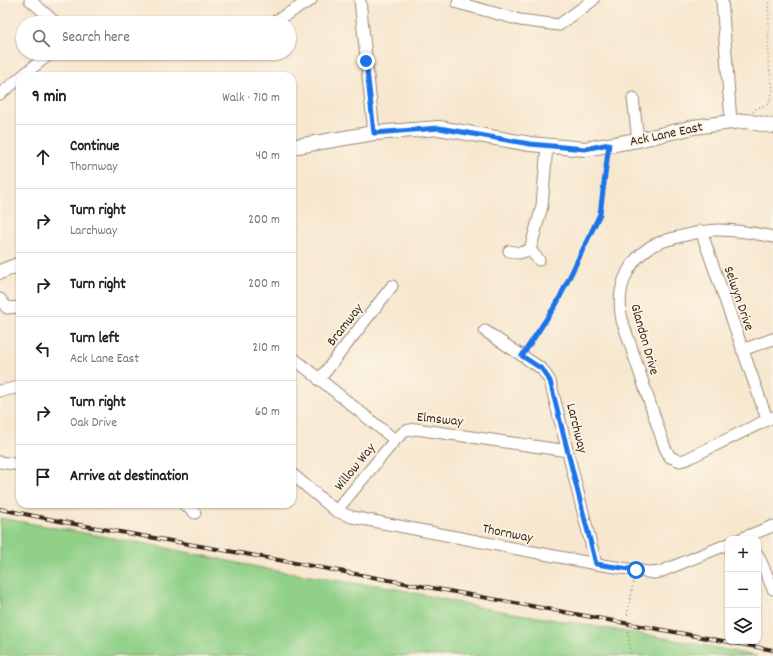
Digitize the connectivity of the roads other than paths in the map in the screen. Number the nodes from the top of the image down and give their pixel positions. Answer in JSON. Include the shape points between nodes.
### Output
{"nodes":[{"id":1,"x":30,"y":0,"type":"edge"},
{"id":2,"x":290,"y":0,"type":"edge"},
{"id":3,"x":311,"y":0,"type":"edge"},
{"id":4,"x":360,"y":0,"type":"edge"},
{"id":5,"x":593,"y":0,"type":"edge"},
{"id":6,"x":722,"y":0,"type":"edge"},
{"id":7,"x":458,"y":3,"type":"dead end"},
{"id":8,"x":296,"y":10,"type":"junction"},
{"id":9,"x":48,"y":16,"type":"edge"},
{"id":10,"x":285,"y":16,"type":"edge"},
{"id":11,"x":42,"y":60,"type":"edge"},
{"id":12,"x":27,"y":72,"type":"edge"},
{"id":13,"x":16,"y":81,"type":"edge"},
{"id":14,"x":0,"y":94,"type":"edge"},
{"id":15,"x":633,"y":98,"type":"dead end"},
{"id":16,"x":731,"y":122,"type":"junction"},
{"id":17,"x":773,"y":126,"type":"edge"},
{"id":18,"x":374,"y":133,"type":"junction"},
{"id":19,"x":638,"y":140,"type":"junction"},
{"id":20,"x":296,"y":146,"type":"edge"},
{"id":21,"x":547,"y":146,"type":"junction"},
{"id":22,"x":701,"y":231,"type":"junction"},
{"id":23,"x":773,"y":237,"type":"edge"},
{"id":24,"x":530,"y":250,"type":"junction"},
{"id":25,"x":508,"y":251,"type":"dead end"},
{"id":26,"x":539,"y":260,"type":"dead end"},
{"id":27,"x":16,"y":266,"type":"edge"},
{"id":28,"x":0,"y":272,"type":"edge"},
{"id":29,"x":392,"y":286,"type":"dead end"},
{"id":30,"x":0,"y":299,"type":"edge"},
{"id":31,"x":16,"y":307,"type":"edge"},
{"id":32,"x":485,"y":331,"type":"dead end"},
{"id":33,"x":773,"y":339,"type":"edge"},
{"id":34,"x":742,"y":350,"type":"junction"},
{"id":35,"x":296,"y":360,"type":"edge"},
{"id":36,"x":319,"y":380,"type":"junction"},
{"id":37,"x":16,"y":388,"type":"edge"},
{"id":38,"x":0,"y":391,"type":"edge"},
{"id":39,"x":770,"y":418,"type":"edge"},
{"id":40,"x":394,"y":440,"type":"junction"},
{"id":41,"x":568,"y":452,"type":"junction"},
{"id":42,"x":0,"y":462,"type":"edge"},
{"id":43,"x":16,"y":464,"type":"edge"},
{"id":44,"x":296,"y":477,"type":"edge"},
{"id":45,"x":189,"y":508,"type":"edge"},
{"id":46,"x":336,"y":511,"type":"junction"},
{"id":47,"x":195,"y":513,"type":"dead end"},
{"id":48,"x":773,"y":526,"type":"edge"},
{"id":49,"x":751,"y":536,"type":"edge"},
{"id":50,"x":725,"y":545,"type":"edge"},
{"id":51,"x":761,"y":562,"type":"edge"},
{"id":52,"x":596,"y":564,"type":"junction"},
{"id":53,"x":773,"y":590,"type":"edge"}],
"edges":[{"from":1,"to":9,"type":"street"},
{"from":2,"to":8,"type":"street"},
{"from":3,"to":8,"type":"street"},
{"from":4,"to":18,"type":"street"},
{"from":5,"to":7,"type":"street","via":[[559,26],[520,20]]},
{"from":6,"to":16,"type":"street"},
{"from":8,"to":10,"type":"street"},
{"from":11,"to":12,"type":"street"},
{"from":13,"to":14,"type":"street"},
{"from":15,"to":19,"type":"street"},
{"from":16,"to":17,"type":"main road","name":"Ack Lane East"},
{"from":16,"to":19,"type":"main road","name":"Ack Lane East","via":[[694,126]]},
{"from":18,"to":20,"type":"main road","name":"Ack Lane East"},
{"from":18,"to":21,"type":"main road","name":"Ack Lane East","via":[[439,128]]},
{"from":19,"to":21,"type":"main road","name":"Ack Lane East","via":[[585,149]]},
{"from":21,"to":24,"type":"street","via":[[542,206]]},
{"from":22,"to":23,"type":"street","name":"Glandon Drive","via":[[750,232]]},
{"from":22,"to":34,"type":"street","name":"Selwyn Drive"},
{"from":22,"to":39,"type":"street","name":"Glandon Drive","via":[[666,240],[651,247],[632,264],[621,290],[619,306],[622,320],[665,448],[670,457],[680,461],[687,459]]},
{"from":24,"to":25,"type":"street","via":[[519,253]]},
{"from":24,"to":26,"type":"street"},
{"from":27,"to":28,"type":"main road"},
{"from":29,"to":36,"type":"street","name":"Bramway"},
{"from":30,"to":31,"type":"street","via":[[7,308]]},
{"from":32,"to":41,"type":"street","name":"Larchway","via":[[542,369],[550,381]]},
{"from":33,"to":34,"type":"street"},
{"from":34,"to":39,"type":"street","name":"Selwyn Drive"},
{"from":35,"to":36,"type":"street"},
{"from":36,"to":40,"type":"street"},
{"from":37,"to":38,"type":"street"},
{"from":40,"to":41,"type":"street","name":"Elmsway","via":[[406,431],[416,428]]},
{"from":40,"to":46,"type":"street","name":"Willow Way"},
{"from":41,"to":52,"type":"street","name":"Larchway"},
{"from":42,"to":43,"type":"street"},
{"from":44,"to":46,"type":"street","name":"Thornway"},
{"from":45,"to":47,"type":"street"},
{"from":46,"to":52,"type":"street","name":"Thornway","via":[[352,517]]},
{"from":48,"to":49,"type":"street"},
{"from":50,"to":52,"type":"street","name":"Thornway","via":[[660,572]]},
{"from":51,"to":53,"type":"street"}]}
